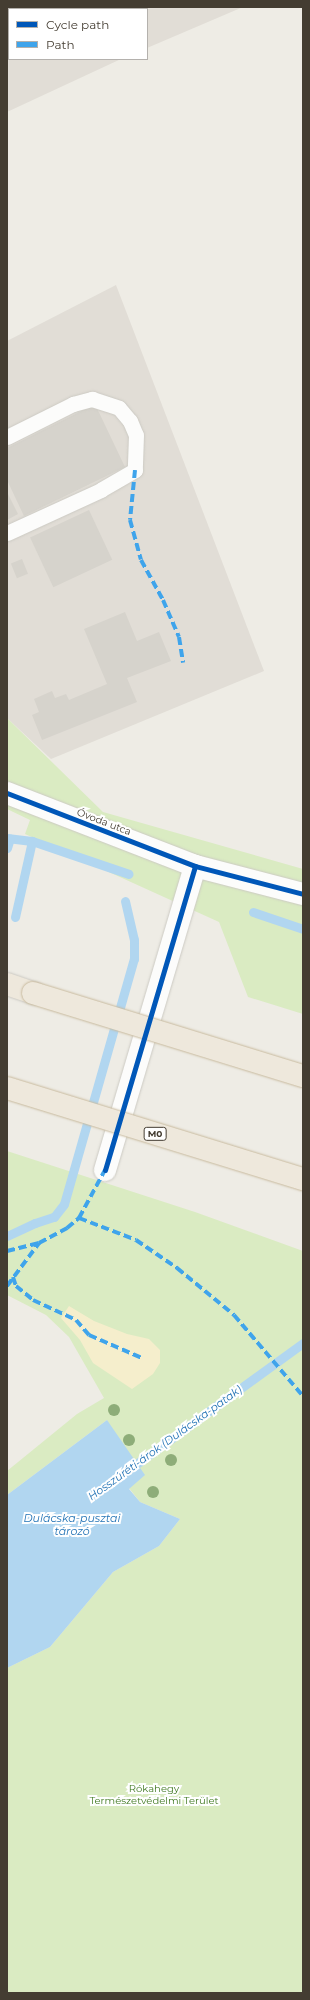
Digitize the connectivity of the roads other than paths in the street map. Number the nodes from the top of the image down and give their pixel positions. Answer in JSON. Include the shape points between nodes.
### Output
{"nodes":[{"id":1,"x":7,"y":437,"type":"edge"},
{"id":2,"x":7,"y":533,"type":"edge"},
{"id":3,"x":7,"y":792,"type":"edge"},
{"id":4,"x":195,"y":866,"type":"junction"},
{"id":5,"x":303,"y":894,"type":"edge"},
{"id":6,"x":7,"y":984,"type":"edge"},
{"id":7,"x":303,"y":1076,"type":"edge"},
{"id":8,"x":7,"y":1088,"type":"edge"},
{"id":9,"x":104,"y":1170,"type":"dead end"},
{"id":10,"x":303,"y":1179,"type":"edge"}],
"edges":[{"from":1,"to":2,"type":"lane","via":[[73,404],[92,398],[119,408],[130,421],[136,435],[135,470],[101,490]]},
{"from":3,"to":4,"type":"street","name":"Óvoda utca"},
{"from":4,"to":5,"type":"street","name":"Óvoda utca"},
{"from":4,"to":9,"type":"street"},
{"from":6,"to":7,"type":"highway","bridge":true},
{"from":8,"to":10,"type":"highway","number":"M0","bridge":true}]}
